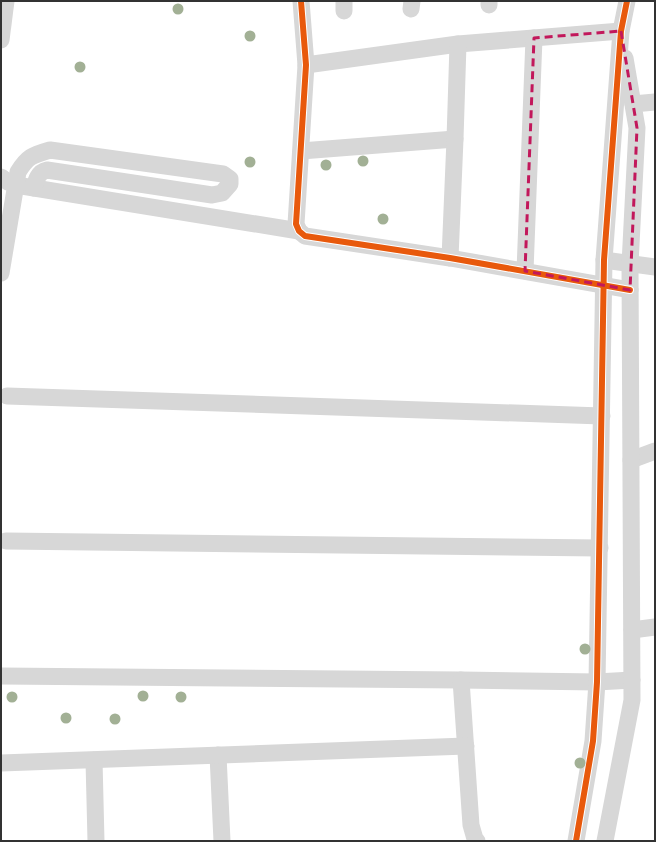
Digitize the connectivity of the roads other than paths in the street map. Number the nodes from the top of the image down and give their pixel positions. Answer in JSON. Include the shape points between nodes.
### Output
{"nodes":[{"id":1,"x":6,"y":1,"type":"edge"},
{"id":2,"x":301,"y":1,"type":"edge"},
{"id":3,"x":627,"y":1,"type":"edge"},
{"id":4,"x":621,"y":31,"type":"junction"},
{"id":5,"x":534,"y":38,"type":"junction"},
{"id":6,"x":1,"y":40,"type":"edge"},
{"id":7,"x":458,"y":44,"type":"junction"},
{"id":8,"x":306,"y":65,"type":"junction"},
{"id":9,"x":655,"y":102,"type":"edge"},
{"id":10,"x":633,"y":104,"type":"junction"},
{"id":11,"x":455,"y":139,"type":"junction"},
{"id":12,"x":301,"y":151,"type":"junction"},
{"id":13,"x":1,"y":177,"type":"edge"},
{"id":14,"x":34,"y":188,"type":"junction"},
{"id":15,"x":298,"y":231,"type":"junction"},
{"id":16,"x":450,"y":258,"type":"junction"},
{"id":17,"x":604,"y":260,"type":"junction"},
{"id":18,"x":630,"y":264,"type":"junction"},
{"id":19,"x":655,"y":267,"type":"edge"},
{"id":20,"x":526,"y":271,"type":"junction"},
{"id":21,"x":1,"y":273,"type":"edge"},
{"id":22,"x":604,"y":285,"type":"junction"},
{"id":23,"x":630,"y":290,"type":"junction"},
{"id":24,"x":7,"y":396,"type":"dead end"},
{"id":25,"x":602,"y":416,"type":"junction"},
{"id":26,"x":655,"y":451,"type":"edge"},
{"id":27,"x":631,"y":460,"type":"junction"},
{"id":28,"x":6,"y":541,"type":"dead end"},
{"id":29,"x":600,"y":548,"type":"junction"},
{"id":30,"x":655,"y":627,"type":"edge"},
{"id":31,"x":632,"y":630,"type":"junction"},
{"id":32,"x":1,"y":676,"type":"edge"},
{"id":33,"x":461,"y":680,"type":"junction"},
{"id":34,"x":632,"y":680,"type":"junction"},
{"id":35,"x":597,"y":682,"type":"junction"},
{"id":36,"x":466,"y":746,"type":"junction"},
{"id":37,"x":218,"y":755,"type":"junction"},
{"id":38,"x":94,"y":760,"type":"junction"},
{"id":39,"x":1,"y":763,"type":"edge"},
{"id":40,"x":96,"y":841,"type":"edge"},
{"id":41,"x":222,"y":841,"type":"edge"},
{"id":42,"x":477,"y":841,"type":"edge"},
{"id":43,"x":576,"y":841,"type":"edge"},
{"id":44,"x":605,"y":841,"type":"edge"}],
"edges":[{"from":1,"to":6,"type":"street"},
{"from":2,"to":8,"type":"street"},
{"from":3,"to":4,"type":"street"},
{"from":4,"to":5,"type":"street"},
{"from":4,"to":10,"type":"street"},
{"from":4,"to":17,"type":"street"},
{"from":5,"to":7,"type":"street"},
{"from":5,"to":20,"type":"street"},
{"from":7,"to":8,"type":"street"},
{"from":7,"to":11,"type":"street"},
{"from":8,"to":12,"type":"street"},
{"from":9,"to":10,"type":"street"},
{"from":10,"to":18,"type":"street","via":[[637,128]]},
{"from":11,"to":12,"type":"street"},
{"from":11,"to":16,"type":"street"},
{"from":12,"to":15,"type":"street","via":[[296,224]]},
{"from":13,"to":14,"type":"street","via":[[8,182]]},
{"from":14,"to":15,"type":"street"},
{"from":14,"to":21,"type":"street","via":[[38,177],[47,170],[212,195],[222,193],[230,184],[230,179],[223,174],[50,150],[33,155],[18,172]]},
{"from":15,"to":16,"type":"street","via":[[305,236]]},
{"from":16,"to":20,"type":"street"},
{"from":17,"to":18,"type":"street"},
{"from":17,"to":22,"type":"street"},
{"from":18,"to":19,"type":"street"},
{"from":18,"to":23,"type":"street"},
{"from":20,"to":22,"type":"street"},
{"from":22,"to":23,"type":"street"},
{"from":22,"to":25,"type":"street"},
{"from":23,"to":27,"type":"street"},
{"from":24,"to":25,"type":"street"},
{"from":25,"to":29,"type":"street"},
{"from":26,"to":27,"type":"street"},
{"from":27,"to":31,"type":"street"},
{"from":28,"to":29,"type":"street"},
{"from":29,"to":35,"type":"street"},
{"from":30,"to":31,"type":"street"},
{"from":31,"to":34,"type":"street"},
{"from":32,"to":33,"type":"street"},
{"from":33,"to":35,"type":"street"},
{"from":33,"to":36,"type":"street"},
{"from":34,"to":35,"type":"street"},
{"from":34,"to":44,"type":"street","via":[[632,700]]},
{"from":35,"to":43,"type":"street","via":[[593,741]]},
{"from":36,"to":37,"type":"street"},
{"from":36,"to":42,"type":"street","via":[[471,825]]},
{"from":37,"to":38,"type":"street"},
{"from":37,"to":41,"type":"street"},
{"from":38,"to":39,"type":"street"},
{"from":38,"to":40,"type":"street"}]}
